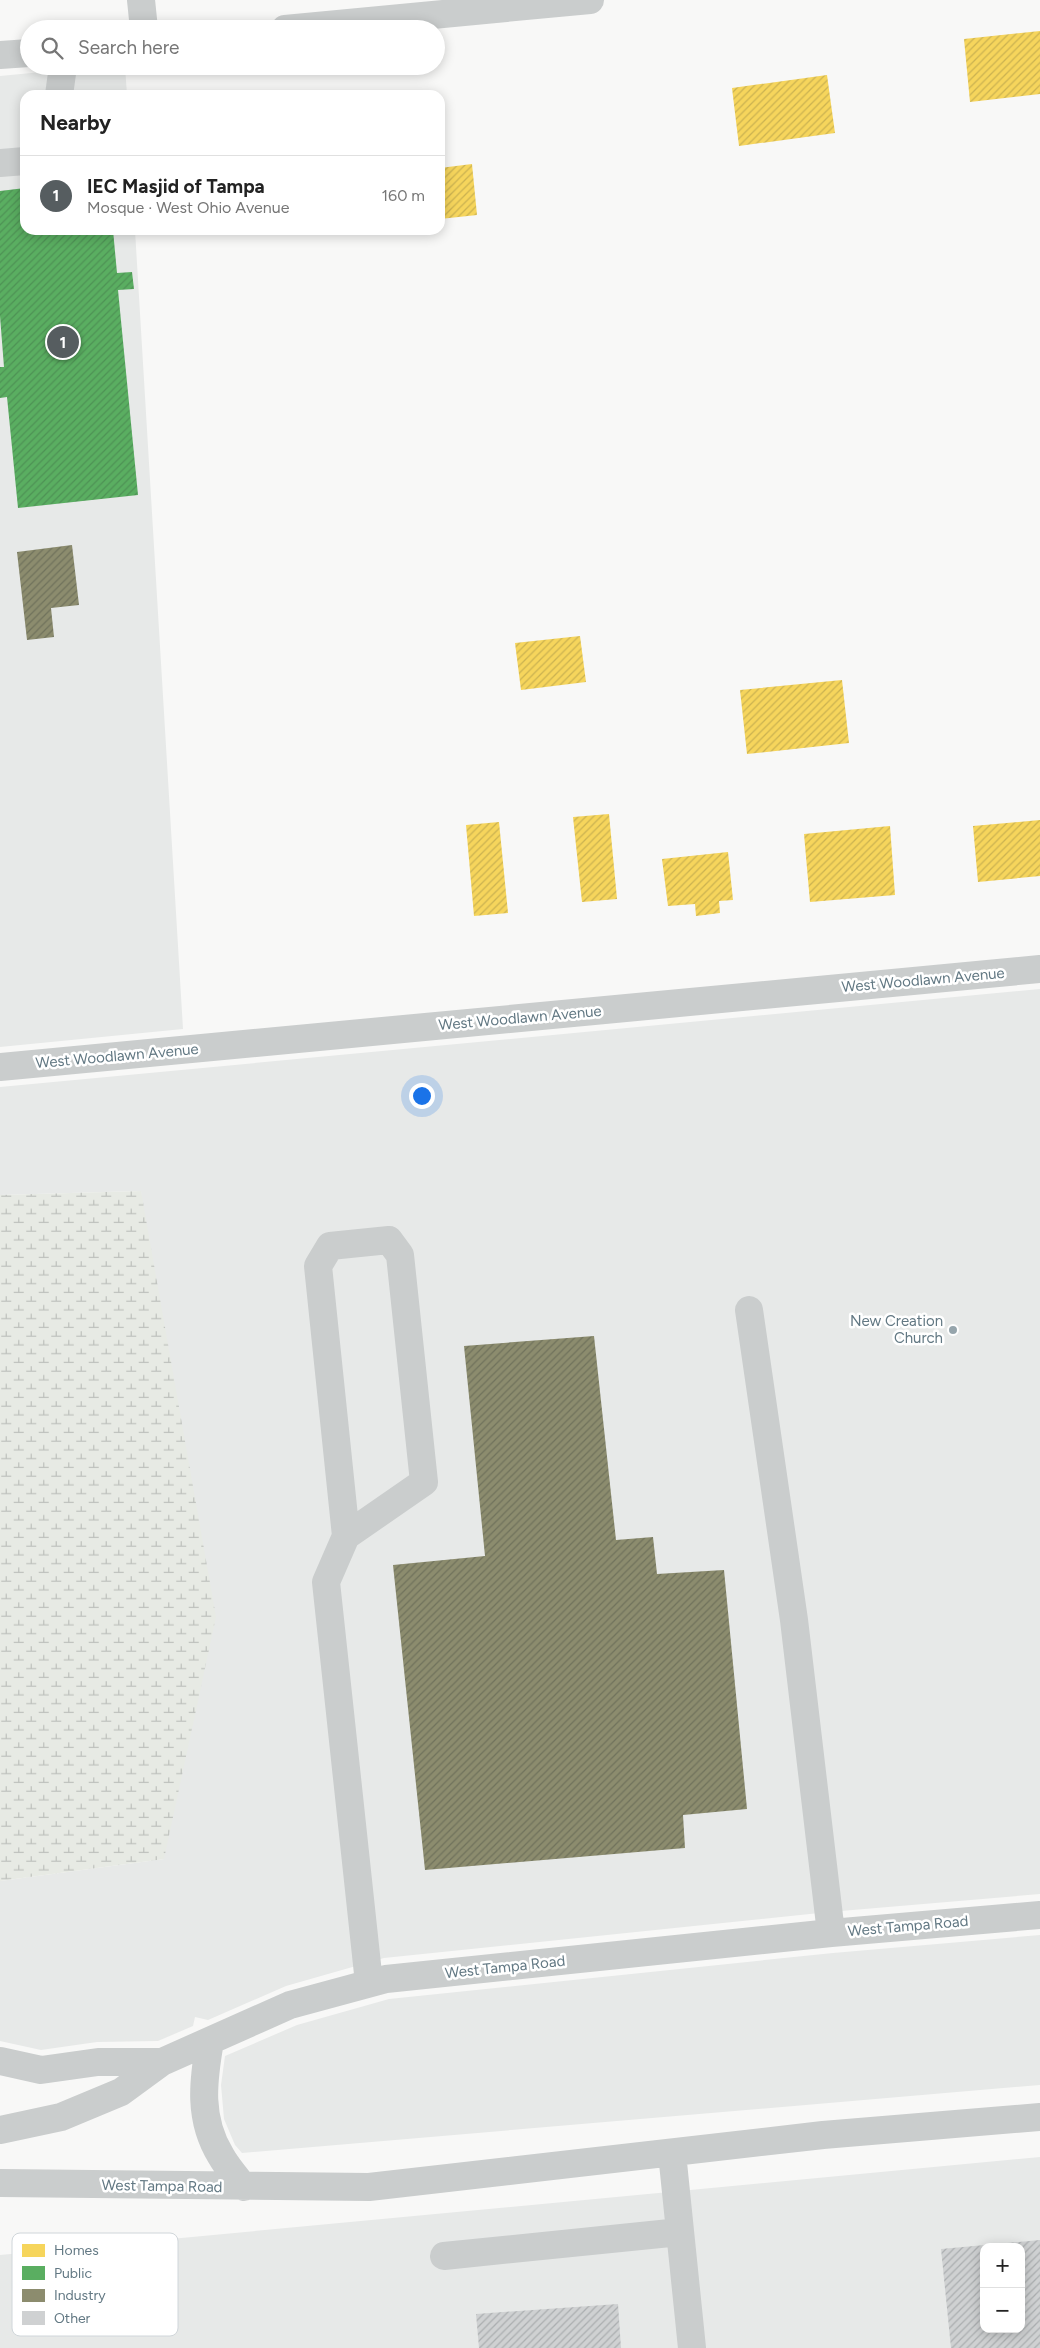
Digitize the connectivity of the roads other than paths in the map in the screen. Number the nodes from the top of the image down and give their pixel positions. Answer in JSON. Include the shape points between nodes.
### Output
{"nodes":[{"id":1,"x":140,"y":0,"type":"edge"},
{"id":2,"x":590,"y":0,"type":"edge"},
{"id":3,"x":143,"y":20,"type":"edge"},
{"id":4,"x":380,"y":20,"type":"edge"},
{"id":5,"x":20,"y":54,"type":"edge"},
{"id":6,"x":0,"y":55,"type":"edge"},
{"id":7,"x":62,"y":75,"type":"edge"},
{"id":8,"x":60,"y":90,"type":"edge"},
{"id":9,"x":20,"y":161,"type":"edge"},
{"id":10,"x":0,"y":163,"type":"edge"},
{"id":11,"x":1040,"y":969,"type":"edge"},
{"id":12,"x":0,"y":1067,"type":"edge"},
{"id":13,"x":749,"y":1310,"type":"dead end"},
{"id":14,"x":346,"y":1536,"type":"junction"},
{"id":15,"x":1040,"y":1914,"type":"edge"},
{"id":16,"x":831,"y":1933,"type":"junction"},
{"id":17,"x":369,"y":1984,"type":"junction"},
{"id":18,"x":210,"y":2040,"type":"junction"},
{"id":19,"x":0,"y":2061,"type":"edge"},
{"id":20,"x":162,"y":2062,"type":"junction"},
{"id":21,"x":1040,"y":2117,"type":"edge"},
{"id":22,"x":0,"y":2130,"type":"edge"},
{"id":23,"x":672,"y":2153,"type":"junction"},
{"id":24,"x":0,"y":2183,"type":"edge"},
{"id":25,"x":244,"y":2187,"type":"junction"},
{"id":26,"x":680,"y":2232,"type":"junction"},
{"id":27,"x":444,"y":2256,"type":"dead end"},
{"id":28,"x":692,"y":2348,"type":"edge"}],
"edges":[{"from":1,"to":3,"type":"street"},
{"from":2,"to":4,"type":"street"},
{"from":5,"to":6,"type":"street"},
{"from":7,"to":8,"type":"street"},
{"from":9,"to":10,"type":"street"},
{"from":11,"to":12,"type":"street","name":"West Woodlawn Avenue"},
{"from":13,"to":16,"type":"street","via":[[794,1620]]},
{"from":14,"to":14,"type":"street","via":[[424,1482],[400,1255],[389,1240],[330,1246],[318,1266]]},
{"from":14,"to":17,"type":"street","via":[[326,1582]]},
{"from":15,"to":16,"type":"street","name":"West Tampa Road"},
{"from":16,"to":17,"type":"street","name":"West Tampa Road","via":[[386,1979]]},
{"from":17,"to":18,"type":"street","name":"West Tampa Road","via":[[290,2006]]},
{"from":18,"to":20,"type":"street","name":"West Tampa Road"},
{"from":18,"to":25,"type":"street","via":[[202,2084],[206,2124],[220,2156]]},
{"from":19,"to":20,"type":"street","via":[[41,2070],[98,2062]]},
{"from":20,"to":22,"type":"street","name":"West Tampa Road","via":[[112,2096],[61,2117]]},
{"from":21,"to":23,"type":"street","name":"West Tampa Road"},
{"from":23,"to":25,"type":"street","name":"West Tampa Road","via":[[369,2187]]},
{"from":23,"to":26,"type":"street"},
{"from":24,"to":25,"type":"street","name":"West Tampa Road"},
{"from":26,"to":27,"type":"street"},
{"from":26,"to":28,"type":"street"}]}
